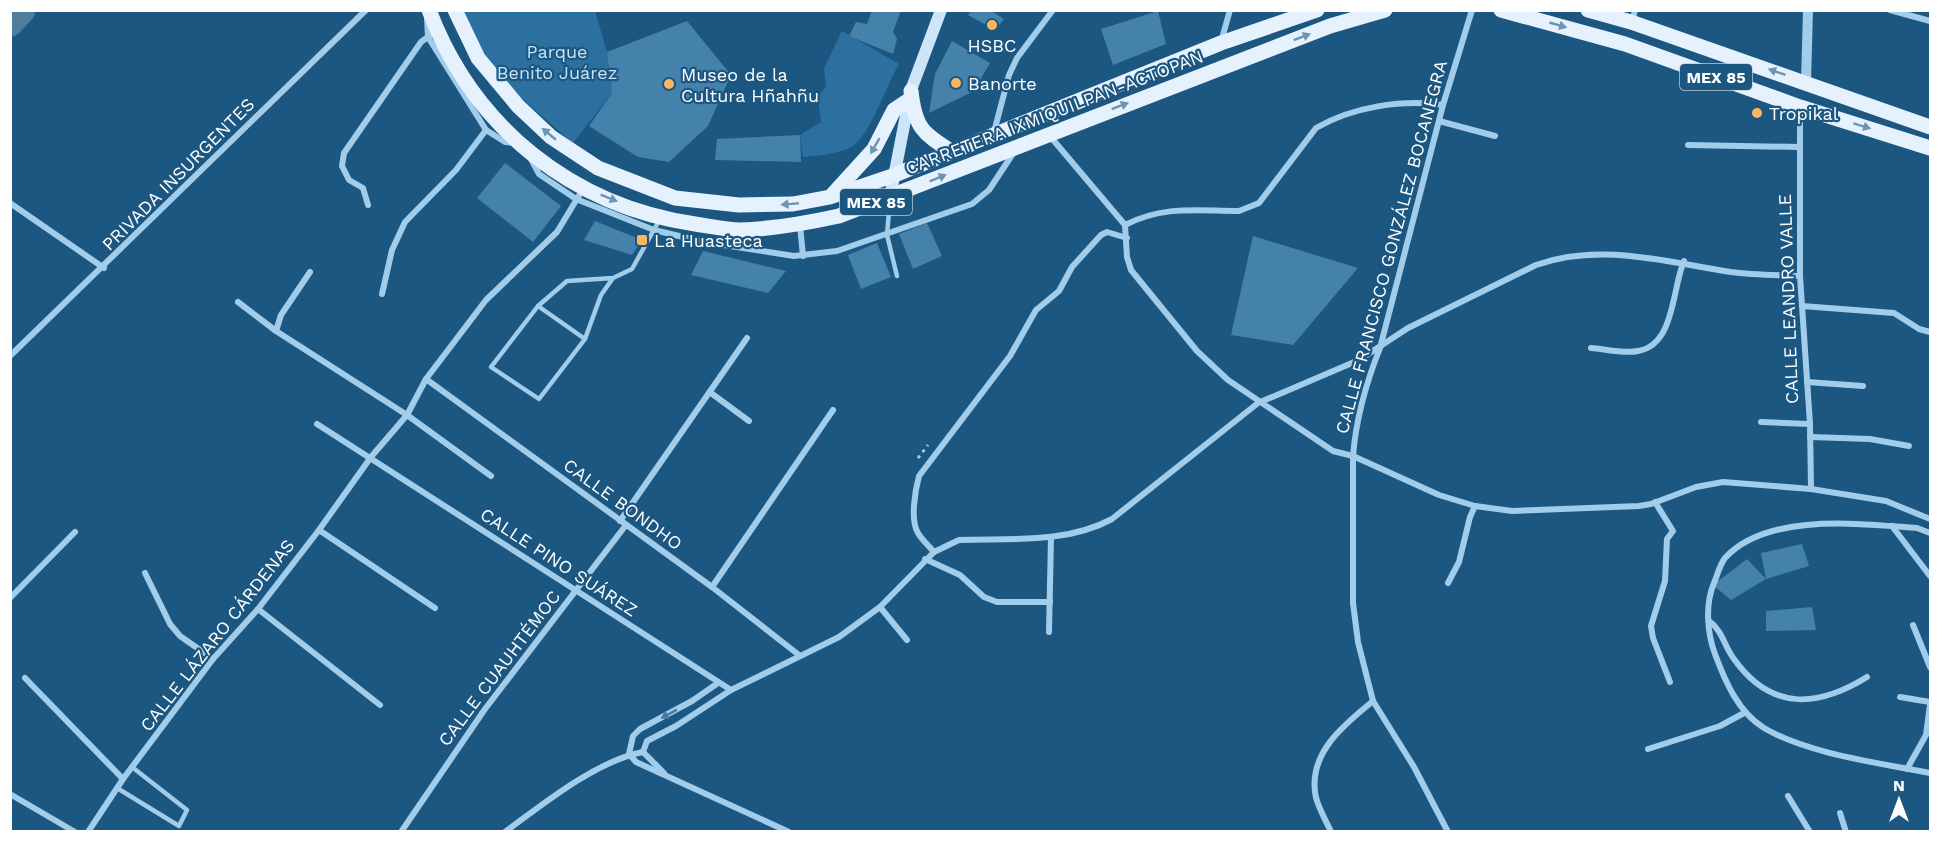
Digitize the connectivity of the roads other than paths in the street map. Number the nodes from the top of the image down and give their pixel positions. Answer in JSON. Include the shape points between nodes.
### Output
{"nodes":[{"id":1,"x":353,"y":10,"type":"edge"},
{"id":2,"x":428,"y":10,"type":"edge"},
{"id":3,"x":455,"y":10,"type":"edge"},
{"id":4,"x":941,"y":10,"type":"edge"},
{"id":5,"x":1053,"y":10,"type":"edge"},
{"id":6,"x":1230,"y":10,"type":"edge"},
{"id":7,"x":1317,"y":10,"type":"edge"},
{"id":8,"x":1385,"y":10,"type":"edge"},
{"id":9,"x":1472,"y":10,"type":"edge"},
{"id":10,"x":1501,"y":10,"type":"edge"},
{"id":11,"x":1588,"y":10,"type":"edge"},
{"id":12,"x":1808,"y":10,"type":"edge"},
{"id":13,"x":1890,"y":10,"type":"edge"},
{"id":14,"x":363,"y":13,"type":"edge"},
{"id":15,"x":1633,"y":16,"type":"edge"},
{"id":16,"x":1930,"y":21,"type":"edge"},
{"id":17,"x":432,"y":34,"type":"junction"},
{"id":18,"x":1221,"y":43,"type":"junction"},
{"id":19,"x":1806,"y":82,"type":"junction"},
{"id":20,"x":910,"y":95,"type":"junction"},
{"id":21,"x":1443,"y":105,"type":"junction"},
{"id":22,"x":1800,"y":107,"type":"junction"},
{"id":23,"x":1439,"y":121,"type":"junction"},
{"id":24,"x":1930,"y":127,"type":"edge"},
{"id":25,"x":486,"y":130,"type":"junction"},
{"id":26,"x":1048,"y":134,"type":"junction"},
{"id":27,"x":993,"y":136,"type":"junction"},
{"id":28,"x":1495,"y":136,"type":"dead end"},
{"id":29,"x":1688,"y":145,"type":"dead end"},
{"id":30,"x":1018,"y":146,"type":"junction"},
{"id":31,"x":523,"y":147,"type":"junction"},
{"id":32,"x":1799,"y":147,"type":"junction"},
{"id":33,"x":1930,"y":148,"type":"edge"},
{"id":34,"x":951,"y":151,"type":"junction"},
{"id":35,"x":892,"y":176,"type":"junction"},
{"id":36,"x":579,"y":193,"type":"junction"},
{"id":37,"x":830,"y":197,"type":"junction"},
{"id":38,"x":890,"y":197,"type":"junction"},
{"id":39,"x":10,"y":203,"type":"edge"},
{"id":40,"x":368,"y":205,"type":"dead end"},
{"id":41,"x":657,"y":224,"type":"junction"},
{"id":42,"x":800,"y":225,"type":"junction"},
{"id":43,"x":1125,"y":225,"type":"junction"},
{"id":44,"x":729,"y":228,"type":"junction"},
{"id":45,"x":887,"y":235,"type":"junction"},
{"id":46,"x":1127,"y":238,"type":"junction"},
{"id":47,"x":727,"y":246,"type":"junction"},
{"id":48,"x":802,"y":256,"type":"junction"},
{"id":49,"x":1684,"y":261,"type":"junction"},
{"id":50,"x":104,"y":268,"type":"junction"},
{"id":51,"x":310,"y":272,"type":"dead end"},
{"id":52,"x":897,"y":276,"type":"dead end"},
{"id":53,"x":1800,"y":276,"type":"junction"},
{"id":54,"x":613,"y":278,"type":"junction"},
{"id":55,"x":382,"y":294,"type":"dead end"},
{"id":56,"x":238,"y":302,"type":"dead end"},
{"id":57,"x":538,"y":306,"type":"junction"},
{"id":58,"x":1803,"y":306,"type":"junction"},
{"id":59,"x":276,"y":331,"type":"junction"},
{"id":60,"x":1930,"y":332,"type":"edge"},
{"id":61,"x":747,"y":338,"type":"dead end"},
{"id":62,"x":585,"y":339,"type":"junction"},
{"id":63,"x":1380,"y":348,"type":"junction"},
{"id":64,"x":1591,"y":348,"type":"dead end"},
{"id":65,"x":10,"y":356,"type":"edge"},
{"id":66,"x":426,"y":379,"type":"junction"},
{"id":67,"x":1807,"y":382,"type":"junction"},
{"id":68,"x":1863,"y":386,"type":"dead end"},
{"id":69,"x":711,"y":393,"type":"junction"},
{"id":70,"x":1258,"y":403,"type":"junction"},
{"id":71,"x":833,"y":410,"type":"dead end"},
{"id":72,"x":407,"y":415,"type":"junction"},
{"id":73,"x":749,"y":421,"type":"dead end"},
{"id":74,"x":1761,"y":422,"type":"dead end"},
{"id":75,"x":318,"y":424,"type":"dead end"},
{"id":76,"x":1810,"y":424,"type":"junction"},
{"id":77,"x":1810,"y":437,"type":"junction"},
{"id":78,"x":1909,"y":446,"type":"dead end"},
{"id":79,"x":1353,"y":456,"type":"junction"},
{"id":80,"x":371,"y":457,"type":"junction"},
{"id":81,"x":491,"y":476,"type":"dead end"},
{"id":82,"x":1811,"y":489,"type":"junction"},
{"id":83,"x":1655,"y":502,"type":"junction"},
{"id":84,"x":1475,"y":506,"type":"junction"},
{"id":85,"x":1930,"y":519,"type":"edge"},
{"id":86,"x":623,"y":523,"type":"junction"},
{"id":87,"x":1892,"y":526,"type":"junction"},
{"id":88,"x":319,"y":530,"type":"junction"},
{"id":89,"x":75,"y":532,"type":"dead end"},
{"id":90,"x":1930,"y":533,"type":"edge"},
{"id":91,"x":1051,"y":537,"type":"junction"},
{"id":92,"x":934,"y":552,"type":"junction"},
{"id":93,"x":925,"y":560,"type":"junction"},
{"id":94,"x":145,"y":573,"type":"dead end"},
{"id":95,"x":1930,"y":576,"type":"edge"},
{"id":96,"x":1448,"y":583,"type":"dead end"},
{"id":97,"x":712,"y":586,"type":"junction"},
{"id":98,"x":576,"y":590,"type":"junction"},
{"id":99,"x":10,"y":597,"type":"edge"},
{"id":100,"x":1050,"y":602,"type":"junction"},
{"id":101,"x":880,"y":607,"type":"junction"},
{"id":102,"x":435,"y":608,"type":"dead end"},
{"id":103,"x":258,"y":609,"type":"junction"},
{"id":104,"x":1709,"y":621,"type":"junction"},
{"id":105,"x":1913,"y":625,"type":"dead end"},
{"id":106,"x":1049,"y":632,"type":"dead end"},
{"id":107,"x":907,"y":640,"type":"dead end"},
{"id":108,"x":799,"y":655,"type":"junction"},
{"id":109,"x":213,"y":659,"type":"junction"},
{"id":110,"x":1930,"y":667,"type":"edge"},
{"id":111,"x":1867,"y":677,"type":"dead end"},
{"id":112,"x":25,"y":678,"type":"dead end"},
{"id":113,"x":1670,"y":682,"type":"dead end"},
{"id":114,"x":717,"y":683,"type":"junction"},
{"id":115,"x":732,"y":690,"type":"junction"},
{"id":116,"x":1900,"y":697,"type":"dead end"},
{"id":117,"x":1373,"y":700,"type":"junction"},
{"id":118,"x":380,"y":705,"type":"dead end"},
{"id":119,"x":1930,"y":706,"type":"edge"},
{"id":120,"x":1744,"y":712,"type":"junction"},
{"id":121,"x":1648,"y":749,"type":"dead end"},
{"id":122,"x":643,"y":752,"type":"junction"},
{"id":123,"x":629,"y":754,"type":"junction"},
{"id":124,"x":132,"y":767,"type":"junction"},
{"id":125,"x":1907,"y":768,"type":"junction"},
{"id":126,"x":1930,"y":774,"type":"edge"},
{"id":127,"x":668,"y":777,"type":"junction"},
{"id":128,"x":123,"y":779,"type":"junction"},
{"id":129,"x":117,"y":788,"type":"junction"},
{"id":130,"x":10,"y":794,"type":"edge"},
{"id":131,"x":1788,"y":796,"type":"dead end"},
{"id":132,"x":1840,"y":813,"type":"dead end"},
{"id":133,"x":75,"y":831,"type":"edge"},
{"id":134,"x":88,"y":831,"type":"edge"},
{"id":135,"x":401,"y":831,"type":"edge"},
{"id":136,"x":505,"y":831,"type":"edge"},
{"id":137,"x":789,"y":831,"type":"edge"},
{"id":138,"x":1331,"y":831,"type":"edge"},
{"id":139,"x":1448,"y":831,"type":"edge"},
{"id":140,"x":1810,"y":831,"type":"edge"},
{"id":141,"x":1846,"y":831,"type":"edge"}],
"edges":[{"from":1,"to":14,"type":"street"},
{"from":2,"to":17,"type":"main road","name":"CARRETERA IXMIQUILPAN-ACTOPAN","number":"MEX 85"},
{"from":37,"to":3,"type":"main road","number":"MEX 85","one_way":true,"via":[[793,204],[739,205],[675,198],[598,168],[551,137],[518,106],[478,57]]},
{"from":4,"to":20,"type":"main road"},
{"from":5,"to":27,"type":"street","via":[[1017,58]]},
{"from":6,"to":18,"type":"street"},
{"from":7,"to":18,"type":"main road","number":"MEX 85"},
{"from":26,"to":8,"type":"main road","name":"CARRETERA IXMIQUILPAN-ACTOPAN","number":"MEX 85","one_way":true,"via":[[1330,26]]},
{"from":9,"to":21,"type":"street","name":"CALLE FRANCISCO GONZÁLEZ BOCANEGRA"},
{"from":10,"to":22,"type":"main road","number":"MEX 85","one_way":true,"via":[[1625,44]]},
{"from":11,"to":15,"type":"main road","number":"MEX 85"},
{"from":12,"to":19,"type":"street"},
{"from":13,"to":16,"type":"street"},
{"from":14,"to":50,"type":"street","name":"PRIVADA INSURGENTES"},
{"from":19,"to":15,"type":"main road","number":"MEX 85","one_way":true},
{"from":17,"to":25,"type":"street"},
{"from":17,"to":31,"type":"main road","name":"CARRETERA IXMIQUILPAN-ACTOPAN","number":"MEX 85","via":[[494,120]]},
{"from":17,"to":40,"type":"street","via":[[421,42],[344,153],[342,166],[349,180],[363,188]]},
{"from":18,"to":27,"type":"main road","number":"MEX 85"},
{"from":19,"to":24,"type":"main road","number":"MEX 85"},
{"from":20,"to":34,"type":"main road","via":[[914,117],[925,135]]},
{"from":20,"to":35,"type":"main road"},
{"from":20,"to":37,"type":"main road","one_way":true,"via":[[894,110],[874,149]]},
{"from":21,"to":23,"type":"street","name":"CALLE FRANCISCO GONZÁLEZ BOCANEGRA"},
{"from":21,"to":43,"type":"street","via":[[1403,103],[1328,121],[1316,128],[1259,203],[1251,208],[1162,211]]},
{"from":22,"to":32,"type":"street","name":"CALLE LEANDRO VALLE"},
{"from":22,"to":33,"type":"main road","number":"MEX 85","one_way":true},
{"from":23,"to":28,"type":"street"},
{"from":23,"to":63,"type":"street","name":"CALLE FRANCISCO GONZÁLEZ BOCANEGRA"},
{"from":25,"to":31,"type":"street"},
{"from":25,"to":55,"type":"street","via":[[456,170],[405,222],[392,250]]},
{"from":26,"to":30,"type":"main road","name":"CARRETERA IXMIQUILPAN-ACTOPAN","number":"MEX 85"},
{"from":26,"to":43,"type":"street"},
{"from":27,"to":34,"type":"main road","number":"MEX 85"},
{"from":29,"to":32,"type":"street"},
{"from":38,"to":30,"type":"main road","name":"CARRETERA IXMIQUILPAN-ACTOPAN","number":"MEX 85","one_way":true},
{"from":30,"to":45,"type":"street","via":[[1001,175],[972,204]]},
{"from":31,"to":36,"type":"main road","name":"CARRETERA IXMIQUILPAN-ACTOPAN","number":"MEX 85"},
{"from":32,"to":53,"type":"street","name":"CALLE LEANDRO VALLE"},
{"from":34,"to":35,"type":"main road","number":"MEX 85"},
{"from":35,"to":37,"type":"main road","number":"MEX 85"},
{"from":35,"to":38,"type":"main road"},
{"from":36,"to":41,"type":"main road","name":"CARRETERA IXMIQUILPAN-ACTOPAN","number":"MEX 85"},
{"from":36,"to":66,"type":"street","name":"CALLE LÁZARO CÁRDENAS","via":[[557,232],[486,300]]},
{"from":38,"to":42,"type":"main road","name":"CARRETERA IXMIQUILPAN-ACTOPAN","number":"MEX 85"},
{"from":38,"to":45,"type":"lane"},
{"from":39,"to":50,"type":"street"},
{"from":41,"to":44,"type":"main road","name":"CARRETERA IXMIQUILPAN-ACTOPAN","number":"MEX 85"},
{"from":41,"to":47,"type":"street"},
{"from":41,"to":54,"type":"lane","via":[[633,269]]},
{"from":42,"to":44,"type":"main road","name":"CARRETERA IXMIQUILPAN-ACTOPAN","number":"MEX 85"},
{"from":42,"to":48,"type":"street"},
{"from":43,"to":46,"type":"street"},
{"from":44,"to":47,"type":"street"},
{"from":45,"to":48,"type":"street","via":[[837,251]]},
{"from":45,"to":52,"type":"lane"},
{"from":46,"to":70,"type":"street","via":[[1131,270],[1197,351]]},
{"from":46,"to":92,"type":"street","via":[[1107,232],[1101,235],[1072,267],[1059,291],[1036,310],[1010,356],[919,476],[915,526]]},
{"from":47,"to":48,"type":"street"},
{"from":49,"to":53,"type":"street","via":[[1730,271]]},
{"from":49,"to":63,"type":"street","via":[[1604,255],[1558,257],[1407,328]]},
{"from":49,"to":64,"type":"street","via":[[1663,333],[1648,348],[1637,352]]},
{"from":50,"to":65,"type":"street","name":"PRIVADA INSURGENTES"},
{"from":51,"to":59,"type":"street","via":[[281,315]]},
{"from":53,"to":58,"type":"street","name":"CALLE LEANDRO VALLE"},
{"from":54,"to":57,"type":"lane","via":[[567,281]]},
{"from":54,"to":62,"type":"lane","via":[[601,295]]},
{"from":56,"to":59,"type":"street"},
{"from":57,"to":62,"type":"lane"},
{"from":57,"to":62,"type":"lane","via":[[491,367],[539,399]]},
{"from":58,"to":60,"type":"street","via":[[1894,313]]},
{"from":58,"to":67,"type":"street","name":"CALLE LEANDRO VALLE"},
{"from":59,"to":72,"type":"street"},
{"from":61,"to":69,"type":"street","name":"CALLE CUAUHTÉMOC"},
{"from":63,"to":70,"type":"street"},
{"from":63,"to":79,"type":"street","name":"CALLE FRANCISCO GONZÁLEZ BOCANEGRA","via":[[1361,407]]},
{"from":66,"to":72,"type":"street","name":"CALLE LÁZARO CÁRDENAS"},
{"from":66,"to":86,"type":"street","name":"CALLE BONDHO"},
{"from":67,"to":68,"type":"street"},
{"from":67,"to":76,"type":"street","name":"CALLE LEANDRO VALLE"},
{"from":69,"to":73,"type":"street"},
{"from":69,"to":86,"type":"street","name":"CALLE CUAUHTÉMOC"},
{"from":70,"to":79,"type":"street","via":[[1333,451]]},
{"from":70,"to":91,"type":"street","via":[[1112,519],[1095,528]]},
{"from":71,"to":97,"type":"street"},
{"from":72,"to":80,"type":"street","name":"CALLE LÁZARO CÁRDENAS"},
{"from":72,"to":81,"type":"street"},
{"from":74,"to":76,"type":"street"},
{"from":75,"to":80,"type":"street","name":"CALLE PINO SUÁREZ"},
{"from":76,"to":77,"type":"street","name":"CALLE LEANDRO VALLE"},
{"from":77,"to":78,"type":"street","via":[[1870,439]]},
{"from":77,"to":82,"type":"street","name":"CALLE LEANDRO VALLE"},
{"from":79,"to":84,"type":"street","via":[[1439,495]]},
{"from":79,"to":117,"type":"street","name":"CALLE FRANCISCO GONZÁLEZ BOCANEGRA","via":[[1353,603]]},
{"from":80,"to":88,"type":"street","name":"CALLE LÁZARO CÁRDENAS"},
{"from":80,"to":98,"type":"street","name":"CALLE PINO SUÁREZ"},
{"from":82,"to":83,"type":"street","via":[[1710,483]]},
{"from":82,"to":85,"type":"street","via":[[1886,501]]},
{"from":83,"to":84,"type":"street","via":[[1512,511]]},
{"from":83,"to":113,"type":"street","via":[[1673,529],[1667,539],[1665,581],[1651,626]]},
{"from":84,"to":96,"type":"street","via":[[1459,562]]},
{"from":86,"to":97,"type":"street","name":"CALLE BONDHO"},
{"from":86,"to":98,"type":"street","name":"CALLE CUAUHTÉMOC"},
{"from":87,"to":90,"type":"street"},
{"from":87,"to":95,"type":"street"},
{"from":87,"to":104,"type":"street","via":[[1787,526],[1753,538],[1724,559],[1710,592]]},
{"from":88,"to":102,"type":"street"},
{"from":88,"to":103,"type":"street","name":"CALLE LÁZARO CÁRDENAS"},
{"from":89,"to":99,"type":"street"},
{"from":91,"to":92,"type":"street","via":[[959,540]]},
{"from":91,"to":100,"type":"street"},
{"from":92,"to":93,"type":"street"},
{"from":93,"to":100,"type":"street","via":[[960,575],[984,597],[997,602]]},
{"from":93,"to":101,"type":"street"},
{"from":94,"to":109,"type":"street","via":[[170,624]]},
{"from":97,"to":108,"type":"street","name":"CALLE BONDHO"},
{"from":98,"to":114,"type":"street","name":"CALLE PINO SUÁREZ"},
{"from":98,"to":135,"type":"street","name":"CALLE CUAUHTÉMOC","via":[[485,710]]},
{"from":100,"to":106,"type":"street"},
{"from":101,"to":107,"type":"street"},
{"from":101,"to":108,"type":"street","via":[[839,637]]},
{"from":103,"to":109,"type":"street","name":"CALLE LÁZARO CÁRDENAS"},
{"from":103,"to":118,"type":"street"},
{"from":104,"to":111,"type":"street","via":[[1718,627],[1732,657],[1753,684],[1801,702],[1841,693]]},
{"from":104,"to":120,"type":"street","via":[[1708,636],[1718,664]]},
{"from":105,"to":110,"type":"street"},
{"from":108,"to":115,"type":"street"},
{"from":109,"to":124,"type":"street","name":"CALLE LÁZARO CÁRDENAS"},
{"from":112,"to":128,"type":"street"},
{"from":114,"to":115,"type":"street","name":"CALLE PINO SUÁREZ"},
{"from":114,"to":123,"type":"street","one_way":true,"via":[[640,729],[633,736]]},
{"from":115,"to":122,"type":"street","via":[[647,741]]},
{"from":116,"to":119,"type":"street"},
{"from":117,"to":138,"type":"street","via":[[1345,724],[1325,748],[1316,767],[1315,794]]},
{"from":117,"to":139,"type":"street","name":"CALLE FRANCISCO GONZÁLEZ BOCANEGRA"},
{"from":119,"to":125,"type":"street","via":[[1926,735]]},
{"from":120,"to":121,"type":"street","via":[[1720,726]]},
{"from":120,"to":125,"type":"street","via":[[1765,728],[1819,750]]},
{"from":122,"to":123,"type":"street"},
{"from":122,"to":127,"type":"street"},
{"from":123,"to":127,"type":"street","via":[[636,762]]},
{"from":123,"to":136,"type":"street","via":[[565,788]]},
{"from":124,"to":128,"type":"street","name":"CALLE LÁZARO CÁRDENAS"},
{"from":124,"to":129,"type":"lane","via":[[187,810],[179,826]]},
{"from":125,"to":126,"type":"street"},
{"from":127,"to":137,"type":"street"},
{"from":128,"to":129,"type":"street","name":"CALLE LÁZARO CÁRDENAS"},
{"from":129,"to":134,"type":"street","name":"CALLE LÁZARO CÁRDENAS"},
{"from":130,"to":133,"type":"street"},
{"from":131,"to":140,"type":"street"},
{"from":132,"to":141,"type":"street"}]}
